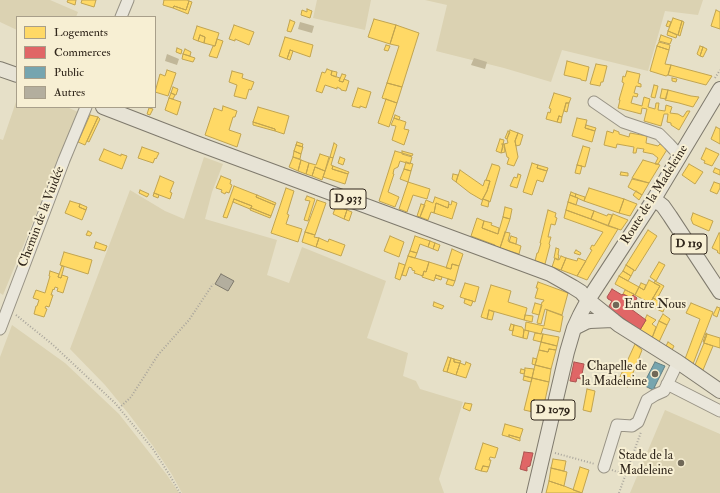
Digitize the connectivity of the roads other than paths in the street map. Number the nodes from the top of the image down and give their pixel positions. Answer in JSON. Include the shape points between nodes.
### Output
{"nodes":[{"id":1,"x":128,"y":0,"type":"edge"},
{"id":2,"x":122,"y":16,"type":"edge"},
{"id":3,"x":0,"y":69,"type":"edge"},
{"id":4,"x":16,"y":75,"type":"edge"},
{"id":5,"x":720,"y":89,"type":"edge"},
{"id":6,"x":594,"y":102,"type":"dead end"},
{"id":7,"x":86,"y":108,"type":"edge"},
{"id":8,"x":106,"y":108,"type":"edge"},
{"id":9,"x":680,"y":156,"type":"junction"},
{"id":10,"x":654,"y":199,"type":"junction"},
{"id":11,"x":720,"y":292,"type":"edge"},
{"id":12,"x":0,"y":300,"type":"edge"},
{"id":13,"x":588,"y":300,"type":"junction"},
{"id":14,"x":8,"y":308,"type":"junction"},
{"id":15,"x":613,"y":320,"type":"junction"},
{"id":16,"x":574,"y":328,"type":"junction"},
{"id":17,"x":0,"y":329,"type":"edge"},
{"id":18,"x":678,"y":362,"type":"junction"},
{"id":19,"x":667,"y":384,"type":"junction"},
{"id":20,"x":720,"y":390,"type":"edge"},
{"id":21,"x":720,"y":411,"type":"edge"},
{"id":22,"x":604,"y":468,"type":"road end"},
{"id":23,"x":534,"y":493,"type":"edge"}],
"edges":[{"from":1,"to":2,"type":"street"},
{"from":3,"to":4,"type":"main road"},
{"from":5,"to":9,"type":"main road","name":"Route de la Madeleine","number":"D 1079"},
{"from":6,"to":9,"type":"street","via":[[623,122],[659,134]]},
{"from":7,"to":14,"type":"street","name":"Chemin de la Vuidée"},
{"from":8,"to":13,"type":"main road","number":"D 933","via":[[550,274],[573,286]]},
{"from":9,"to":10,"type":"main road","name":"Route de la Madeleine","number":"D 1079"},
{"from":10,"to":11,"type":"main road","number":"D 119","via":[[663,206]]},
{"from":10,"to":13,"type":"main road","name":"Route de la Madeleine","number":"D 1079"},
{"from":12,"to":14,"type":"street"},
{"from":13,"to":15,"type":"main road","number":"D 933"},
{"from":13,"to":16,"type":"main road","number":"D 1079"},
{"from":14,"to":17,"type":"street","name":"Chemin de la Vuidée"},
{"from":15,"to":16,"type":"main road","via":[[590,321]]},
{"from":15,"to":18,"type":"main road","number":"D 933"},
{"from":16,"to":23,"type":"main road","number":"D 1079"},
{"from":18,"to":19,"type":"street"},
{"from":18,"to":20,"type":"main road","number":"D 933"},
{"from":19,"to":21,"type":"street"},
{"from":19,"to":22,"type":"street","via":[[664,390],[647,400],[638,422],[632,426],[617,425]]}]}
